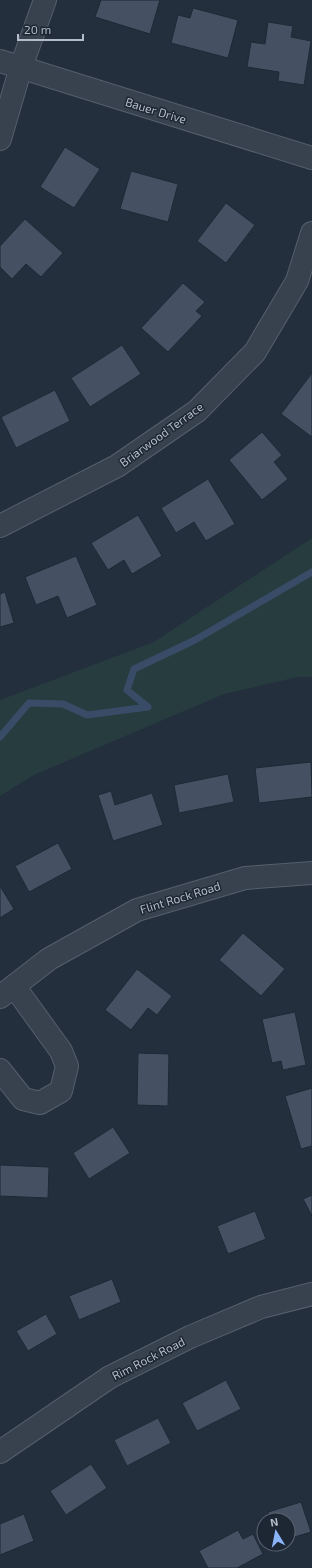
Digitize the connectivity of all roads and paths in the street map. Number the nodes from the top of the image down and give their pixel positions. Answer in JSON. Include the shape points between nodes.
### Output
{"nodes":[{"id":1,"x":45,"y":0,"type":"edge"},
{"id":2,"x":0,"y":61,"type":"edge"},
{"id":3,"x":21,"y":67,"type":"junction"},
{"id":4,"x":0,"y":139,"type":"edge"},
{"id":5,"x":312,"y":158,"type":"edge"},
{"id":6,"x":312,"y":233,"type":"edge"},
{"id":7,"x":0,"y":526,"type":"edge"},
{"id":8,"x":312,"y":874,"type":"edge"},
{"id":9,"x":7,"y":992,"type":"edge"},
{"id":10,"x":0,"y":1070,"type":"edge"},
{"id":11,"x":312,"y":1294,"type":"edge"},
{"id":12,"x":0,"y":1452,"type":"edge"}],
"edges":[{"from":1,"to":3,"type":"street"},
{"from":2,"to":3,"type":"street","name":"Bauer Drive"},
{"from":3,"to":4,"type":"street"},
{"from":3,"to":5,"type":"street","name":"Bauer Drive"},
{"from":6,"to":7,"type":"street","name":"Briarwood Terrace","via":[[297,281],[255,352],[197,411],[117,466]]},
{"from":8,"to":9,"type":"street","name":"Flint Rock Road","via":[[245,878],[136,910],[49,959]]},
{"from":9,"to":10,"type":"street","via":[[61,1051],[67,1066],[61,1091],[40,1103],[23,1099]]},
{"from":11,"to":12,"type":"street","name":"Rim Rock Road","via":[[261,1307],[190,1337],[110,1377]]}]}
